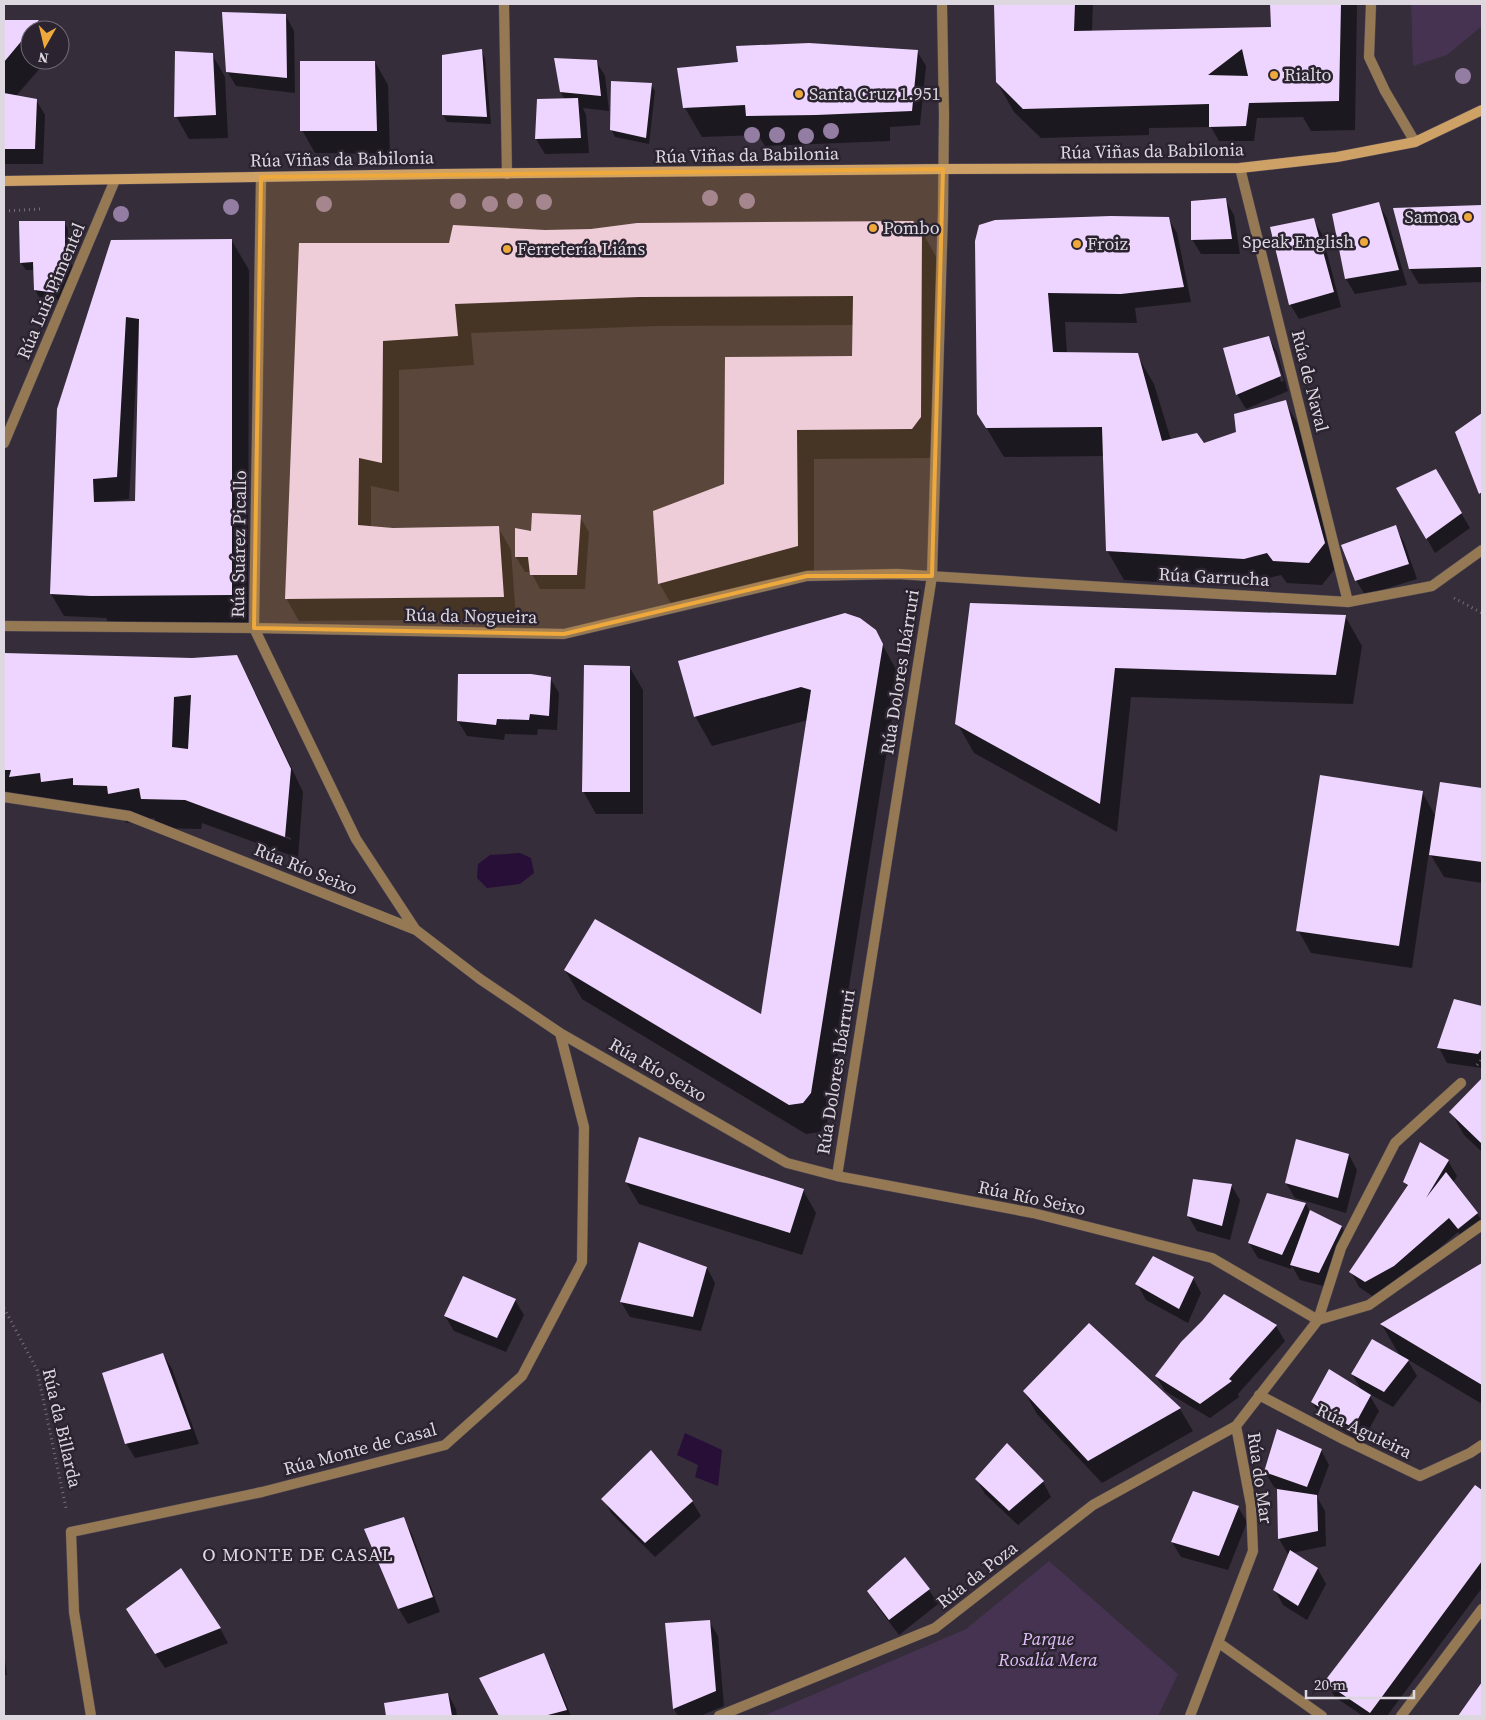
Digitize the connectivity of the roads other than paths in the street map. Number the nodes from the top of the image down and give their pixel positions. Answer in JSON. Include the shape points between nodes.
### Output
{"nodes":[{"id":1,"x":504,"y":4,"type":"edge"},
{"id":2,"x":942,"y":4,"type":"edge"},
{"id":3,"x":1371,"y":4,"type":"edge"},
{"id":4,"x":1482,"y":110,"type":"edge"},
{"id":5,"x":1415,"y":142,"type":"junction"},
{"id":6,"x":1240,"y":168,"type":"junction"},
{"id":7,"x":943,"y":169,"type":"junction"},
{"id":8,"x":507,"y":174,"type":"junction"},
{"id":9,"x":262,"y":177,"type":"junction"},
{"id":10,"x":115,"y":180,"type":"junction"},
{"id":11,"x":4,"y":181,"type":"edge"},
{"id":12,"x":4,"y":443,"type":"edge"},
{"id":13,"x":1482,"y":550,"type":"edge"},
{"id":14,"x":932,"y":576,"type":"junction"},
{"id":15,"x":1348,"y":602,"type":"junction"},
{"id":16,"x":4,"y":626,"type":"edge"},
{"id":17,"x":254,"y":628,"type":"junction"},
{"id":18,"x":4,"y":797,"type":"edge"},
{"id":19,"x":416,"y":930,"type":"junction"},
{"id":20,"x":560,"y":1033,"type":"junction"},
{"id":21,"x":1461,"y":1083,"type":"dead end"},
{"id":22,"x":837,"y":1176,"type":"junction"},
{"id":23,"x":1482,"y":1225,"type":"edge"},
{"id":24,"x":1318,"y":1320,"type":"junction"},
{"id":25,"x":1259,"y":1395,"type":"junction"},
{"id":26,"x":1236,"y":1426,"type":"junction"},
{"id":27,"x":1482,"y":1445,"type":"edge"},
{"id":28,"x":1482,"y":1609,"type":"edge"},
{"id":29,"x":1219,"y":1643,"type":"junction"},
{"id":30,"x":91,"y":1716,"type":"edge"},
{"id":31,"x":720,"y":1716,"type":"edge"},
{"id":32,"x":1190,"y":1716,"type":"edge"},
{"id":33,"x":1322,"y":1716,"type":"edge"},
{"id":34,"x":1401,"y":1716,"type":"edge"}],
"edges":[{"from":1,"to":8,"type":"street"},
{"from":2,"to":7,"type":"street","name":"Rúa Dolores Ibárruri"},
{"from":3,"to":5,"type":"street","via":[[1369,58]]},
{"from":4,"to":5,"type":"main road","name":"Rúa Viñas da Babilonia"},
{"from":5,"to":6,"type":"main road","name":"Rúa Viñas da Babilonia","via":[[1337,157]]},
{"from":6,"to":7,"type":"main road","name":"Rúa Viñas da Babilonia"},
{"from":6,"to":15,"type":"street","name":"Rúa de Naval"},
{"from":7,"to":8,"type":"main road","name":"Rúa Viñas da Babilonia"},
{"from":7,"to":14,"type":"street","name":"Rúa Dolores Ibárruri"},
{"from":8,"to":9,"type":"main road","name":"Rúa Viñas da Babilonia"},
{"from":9,"to":10,"type":"main road","name":"Rúa Viñas da Babilonia"},
{"from":9,"to":17,"type":"street","name":"Rúa Suárez Picallo"},
{"from":10,"to":11,"type":"main road","name":"Rúa Viñas da Babilonia"},
{"from":10,"to":12,"type":"street","name":"Rúa Luis Pimentel"},
{"from":13,"to":15,"type":"street","name":"Rúa Garrucha","via":[[1432,586]]},
{"from":14,"to":15,"type":"street","name":"Rúa Garrucha"},
{"from":14,"to":17,"type":"street","name":"Rúa da Nogueira","via":[[807,576],[564,634]]},
{"from":14,"to":22,"type":"street","name":"Rúa Dolores Ibárruri"},
{"from":16,"to":17,"type":"street","name":"Rúa da Nogueira"},
{"from":17,"to":19,"type":"street","name":"Rúa Suárez Picallo","via":[[356,839]]},
{"from":18,"to":19,"type":"street","name":"Rúa Río Seixo","via":[[129,816]]},
{"from":19,"to":20,"type":"street","name":"Rúa Río Seixo","via":[[480,979]]},
{"from":20,"to":22,"type":"street","name":"Rúa Río Seixo","via":[[787,1163]]},
{"from":20,"to":30,"type":"street","name":"Rúa Monte de Casal","via":[[584,1127],[582,1262],[522,1376],[445,1445],[262,1492],[71,1532],[74,1612]]},
{"from":21,"to":24,"type":"street","name":"Rúa do Mar","via":[[1395,1143],[1341,1248]]},
{"from":22,"to":24,"type":"street","name":"Rúa Río Seixo","via":[[1033,1214],[1212,1258]]},
{"from":23,"to":24,"type":"street","via":[[1369,1305]]},
{"from":24,"to":25,"type":"street","name":"Rúa do Mar"},
{"from":25,"to":26,"type":"street","name":"Rúa do Mar"},
{"from":25,"to":27,"type":"street","name":"Rúa Aguieira","via":[[1420,1476]]},
{"from":26,"to":29,"type":"street","name":"Rúa do Mar","via":[[1251,1505],[1253,1551]]},
{"from":26,"to":31,"type":"street","name":"Rúa da Poza","via":[[1093,1505],[935,1628]]},
{"from":28,"to":34,"type":"street"},
{"from":29,"to":32,"type":"street","name":"Rúa do Mar"},
{"from":29,"to":33,"type":"street"}]}
